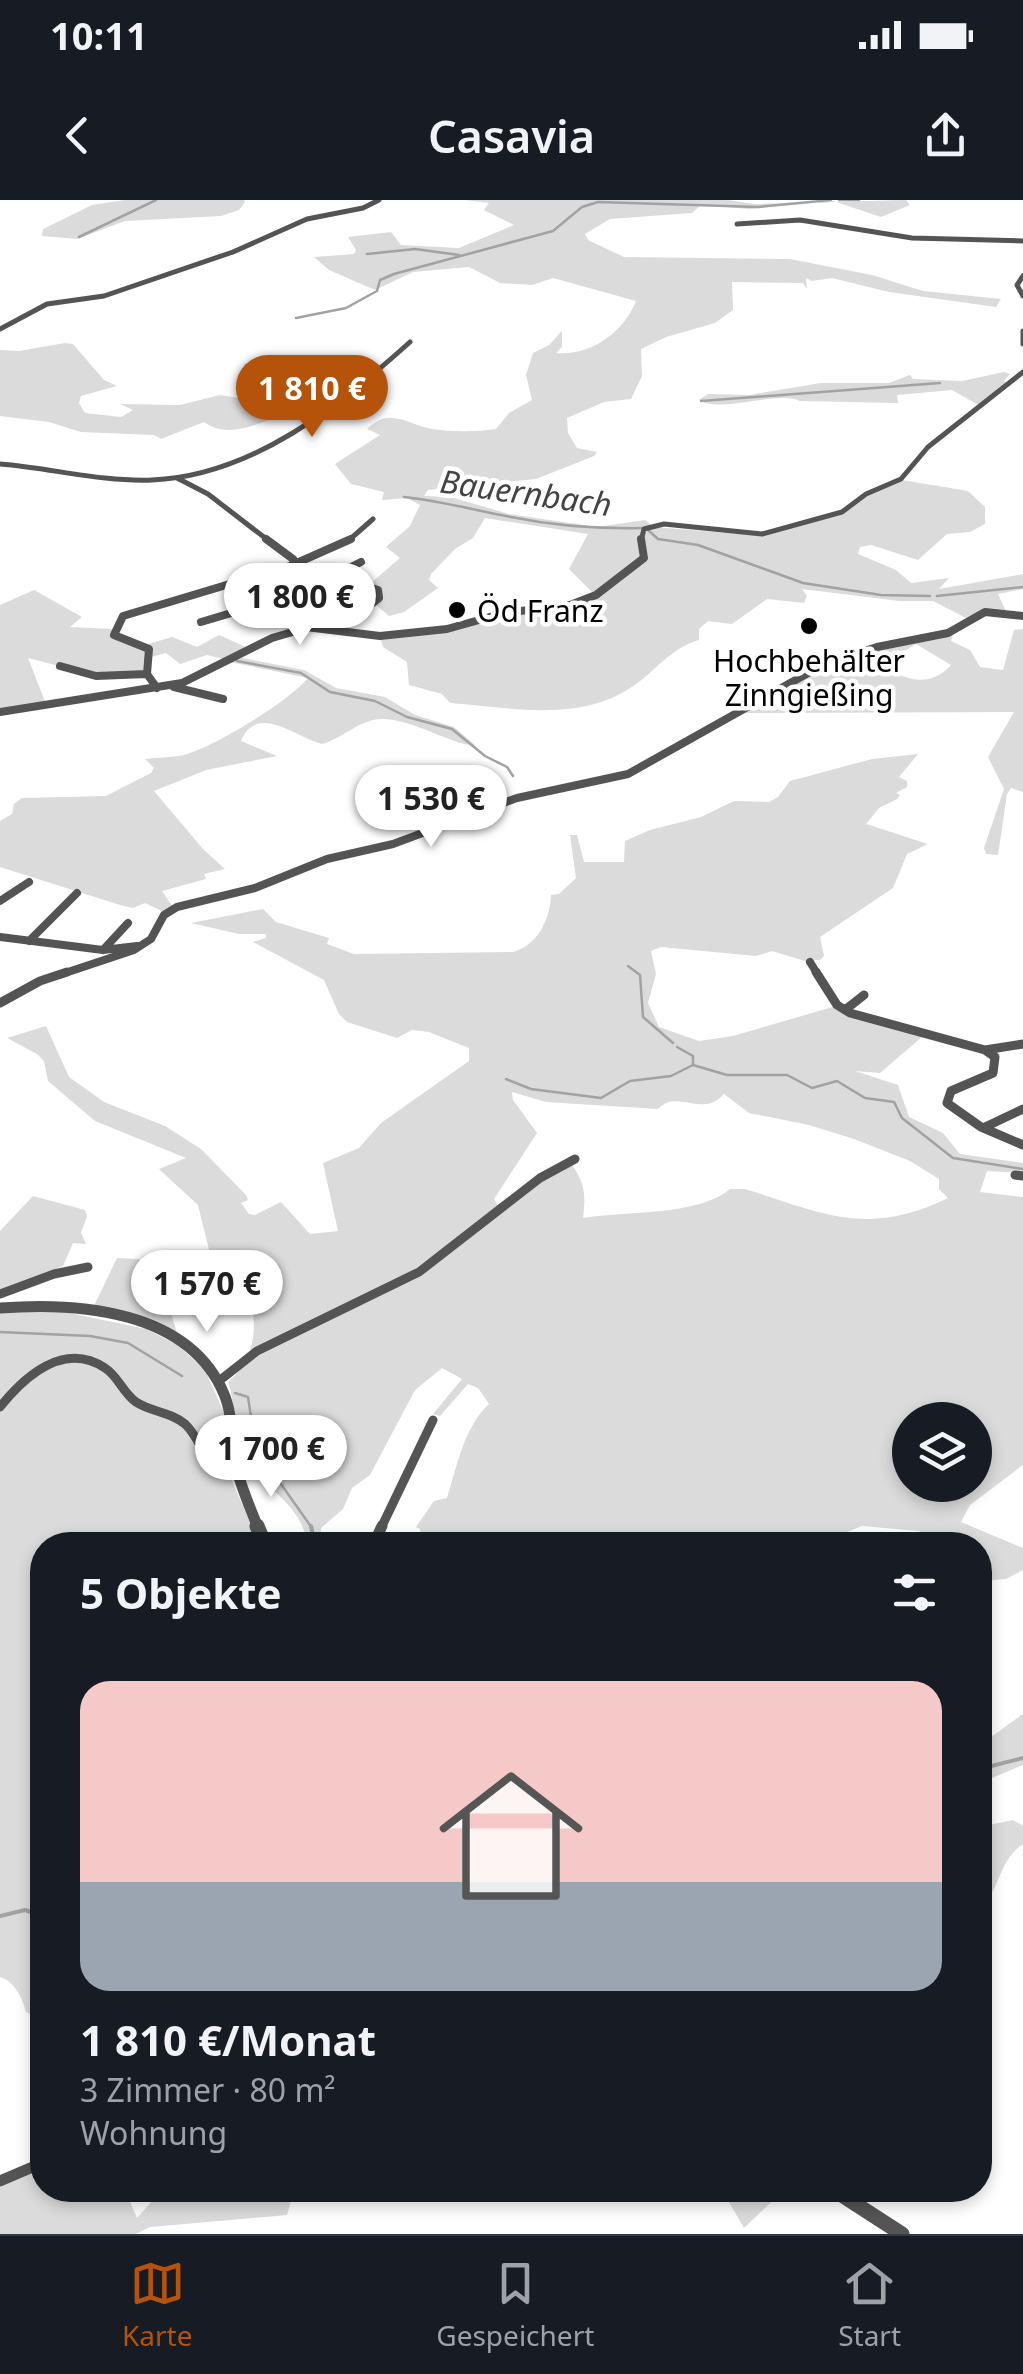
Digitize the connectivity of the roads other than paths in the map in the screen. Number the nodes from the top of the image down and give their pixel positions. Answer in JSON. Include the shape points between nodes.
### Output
{"nodes":[{"id":1,"x":379,"y":200,"type":"edge"},
{"id":2,"x":738,"y":224,"type":"dead end"},
{"id":3,"x":1023,"y":241,"type":"edge"},
{"id":4,"x":1023,"y":276,"type":"edge"},
{"id":5,"x":1023,"y":296,"type":"edge"},
{"id":6,"x":0,"y":329,"type":"edge"},
{"id":7,"x":1023,"y":331,"type":"edge"},
{"id":8,"x":410,"y":342,"type":"dead end"},
{"id":9,"x":1023,"y":344,"type":"edge"},
{"id":10,"x":1023,"y":372,"type":"edge"},
{"id":11,"x":0,"y":464,"type":"edge"},
{"id":12,"x":177,"y":478,"type":"junction"},
{"id":13,"x":373,"y":519,"type":"dead end"},
{"id":14,"x":296,"y":562,"type":"junction"},
{"id":15,"x":360,"y":562,"type":"dead end"},
{"id":16,"x":346,"y":583,"type":"junction"},
{"id":17,"x":312,"y":590,"type":"junction"},
{"id":18,"x":1023,"y":616,"type":"edge"},
{"id":19,"x":201,"y":622,"type":"dead end"},
{"id":20,"x":306,"y":627,"type":"junction"},
{"id":21,"x":60,"y":666,"type":"dead end"},
{"id":22,"x":147,"y":674,"type":"junction"},
{"id":23,"x":172,"y":685,"type":"junction"},
{"id":24,"x":157,"y":688,"type":"junction"},
{"id":25,"x":223,"y":699,"type":"dead end"},
{"id":26,"x":0,"y":712,"type":"edge"},
{"id":27,"x":29,"y":882,"type":"dead end"},
{"id":28,"x":76,"y":893,"type":"dead end"},
{"id":29,"x":0,"y":901,"type":"edge"},
{"id":30,"x":128,"y":923,"type":"dead end"},
{"id":31,"x":0,"y":938,"type":"edge"},
{"id":32,"x":29,"y":941,"type":"junction"},
{"id":33,"x":140,"y":947,"type":"junction"},
{"id":34,"x":103,"y":950,"type":"junction"},
{"id":35,"x":810,"y":962,"type":"dead end"},
{"id":36,"x":864,"y":995,"type":"dead end"},
{"id":37,"x":0,"y":1003,"type":"edge"},
{"id":38,"x":845,"y":1010,"type":"junction"},
{"id":39,"x":1023,"y":1044,"type":"edge"},
{"id":40,"x":985,"y":1050,"type":"junction"},
{"id":41,"x":1023,"y":1109,"type":"edge"},
{"id":42,"x":983,"y":1128,"type":"junction"},
{"id":43,"x":1023,"y":1145,"type":"edge"},
{"id":44,"x":575,"y":1159,"type":"dead end"},
{"id":45,"x":88,"y":1267,"type":"dead end"},
{"id":46,"x":0,"y":1294,"type":"edge"},
{"id":47,"x":0,"y":1308,"type":"edge"},
{"id":48,"x":219,"y":1381,"type":"junction"},
{"id":49,"x":0,"y":1406,"type":"edge"},
{"id":50,"x":434,"y":1420,"type":"dead end"},
{"id":51,"x":237,"y":1469,"type":"junction"},
{"id":52,"x":260,"y":1532,"type":"edge"},
{"id":53,"x":379,"y":1532,"type":"edge"},
{"id":54,"x":30,"y":2167,"type":"edge"},
{"id":55,"x":0,"y":2181,"type":"edge"},
{"id":56,"x":853,"y":2202,"type":"edge"},
{"id":57,"x":902,"y":2234,"type":"edge"}],
"edges":[{"from":1,"to":6,"type":"street","via":[[308,219],[104,296],[42,306]]},
{"from":2,"to":3,"type":"street","via":[[800,220],[912,238]]},
{"from":4,"to":5,"type":"street","via":[[1017,285]]},
{"from":7,"to":9,"type":"street"},
{"from":8,"to":12,"type":"street","via":[[321,414],[253,451]]},
{"from":10,"to":20,"type":"street","via":[[928,447],[901,479],[842,512],[762,534],[650,527],[640,535],[644,558],[596,595],[570,605],[380,636]]},
{"from":11,"to":12,"type":"street"},
{"from":12,"to":14,"type":"street"},
{"from":13,"to":14,"type":"street","via":[[348,542]]},
{"from":14,"to":17,"type":"street"},
{"from":14,"to":22,"type":"street","via":[[123,616],[114,635],[148,648]]},
{"from":15,"to":16,"type":"street","via":[[345,570]]},
{"from":16,"to":17,"type":"street"},
{"from":16,"to":20,"type":"street","via":[[372,586],[380,598],[360,612]]},
{"from":17,"to":19,"type":"street"},
{"from":18,"to":33,"type":"street","via":[[985,612],[948,633],[826,663],[640,770],[518,798],[393,844],[177,907]]},
{"from":20,"to":23,"type":"street"},
{"from":21,"to":22,"type":"street","via":[[96,676]]},
{"from":22,"to":24,"type":"street"},
{"from":23,"to":24,"type":"street"},
{"from":23,"to":25,"type":"street"},
{"from":24,"to":26,"type":"street"},
{"from":27,"to":29,"type":"street"},
{"from":28,"to":32,"type":"street"},
{"from":30,"to":34,"type":"street"},
{"from":31,"to":32,"type":"street"},
{"from":32,"to":34,"type":"street"},
{"from":33,"to":34,"type":"street"},
{"from":33,"to":37,"type":"street","via":[[40,981]]},
{"from":35,"to":38,"type":"street"},
{"from":36,"to":38,"type":"street"},
{"from":38,"to":40,"type":"street"},
{"from":39,"to":40,"type":"street"},
{"from":40,"to":42,"type":"street","via":[[996,1060],[993,1072],[946,1100]]},
{"from":41,"to":42,"type":"street"},
{"from":42,"to":43,"type":"street"},
{"from":44,"to":48,"type":"street","via":[[540,1178],[419,1272],[257,1351]]},
{"from":45,"to":46,"type":"street","via":[[58,1269]]},
{"from":47,"to":48,"type":"street","via":[[63,1306],[145,1324],[184,1344]]},
{"from":48,"to":51,"type":"street"},
{"from":49,"to":51,"type":"street","via":[[38,1367],[88,1361],[112,1373],[134,1400],[187,1426],[214,1468]]},
{"from":50,"to":53,"type":"street"},
{"from":51,"to":52,"type":"street"},
{"from":54,"to":55,"type":"street"},
{"from":56,"to":57,"type":"street"}]}
